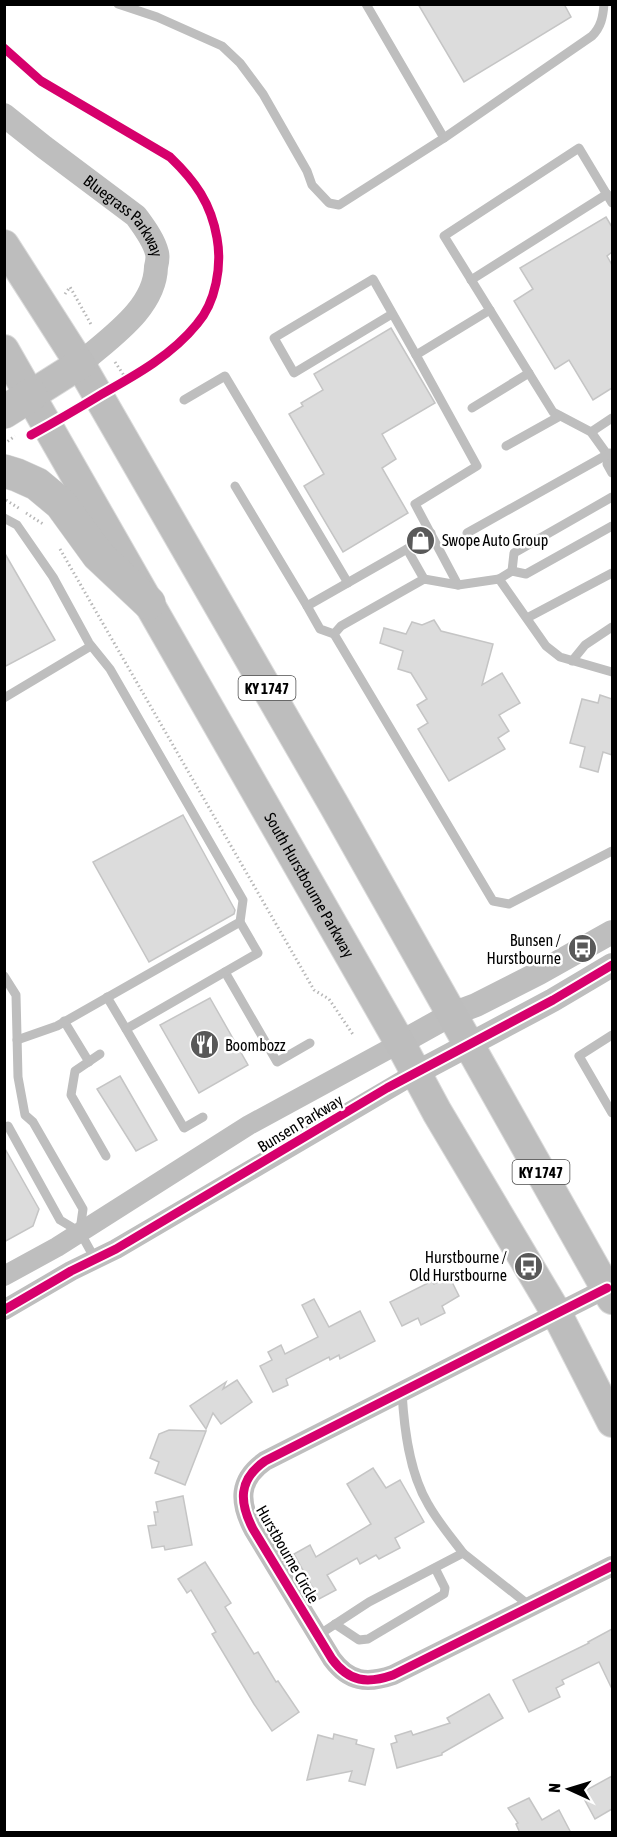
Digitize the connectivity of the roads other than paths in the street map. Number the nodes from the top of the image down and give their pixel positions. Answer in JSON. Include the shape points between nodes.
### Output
{"nodes":[{"id":1,"x":118,"y":4,"type":"edge"},
{"id":2,"x":366,"y":4,"type":"edge"},
{"id":3,"x":604,"y":4,"type":"edge"},
{"id":4,"x":4,"y":115,"type":"edge"},
{"id":5,"x":444,"y":138,"type":"junction"},
{"id":6,"x":607,"y":194,"type":"junction"},
{"id":7,"x":612,"y":203,"type":"edge"},
{"id":8,"x":4,"y":245,"type":"edge"},
{"id":9,"x":471,"y":280,"type":"junction"},
{"id":10,"x":490,"y":310,"type":"junction"},
{"id":11,"x":392,"y":314,"type":"junction"},
{"id":12,"x":4,"y":350,"type":"edge"},
{"id":13,"x":416,"y":355,"type":"junction"},
{"id":14,"x":80,"y":364,"type":"junction"},
{"id":15,"x":529,"y":373,"type":"junction"},
{"id":16,"x":184,"y":400,"type":"dead end"},
{"id":17,"x":18,"y":404,"type":"edge"},
{"id":18,"x":472,"y":408,"type":"dead end"},
{"id":19,"x":560,"y":416,"type":"junction"},
{"id":20,"x":612,"y":418,"type":"edge"},
{"id":21,"x":591,"y":432,"type":"junction"},
{"id":22,"x":506,"y":446,"type":"dead end"},
{"id":23,"x":610,"y":455,"type":"edge"},
{"id":24,"x":4,"y":471,"type":"edge"},
{"id":25,"x":612,"y":473,"type":"edge"},
{"id":26,"x":235,"y":486,"type":"dead end"},
{"id":27,"x":612,"y":497,"type":"edge"},
{"id":28,"x":4,"y":518,"type":"edge"},
{"id":29,"x":612,"y":526,"type":"edge"},
{"id":30,"x":430,"y":533,"type":"junction"},
{"id":31,"x":467,"y":533,"type":"dead end"},
{"id":32,"x":407,"y":549,"type":"junction"},
{"id":33,"x":512,"y":571,"type":"junction"},
{"id":34,"x":612,"y":573,"type":"edge"},
{"id":35,"x":424,"y":579,"type":"junction"},
{"id":36,"x":499,"y":579,"type":"junction"},
{"id":37,"x":348,"y":583,"type":"junction"},
{"id":38,"x":458,"y":585,"type":"junction"},
{"id":39,"x":149,"y":603,"type":"junction"},
{"id":40,"x":307,"y":606,"type":"junction"},
{"id":41,"x":527,"y":618,"type":"junction"},
{"id":42,"x":612,"y":627,"type":"edge"},
{"id":43,"x":334,"y":634,"type":"junction"},
{"id":44,"x":91,"y":646,"type":"junction"},
{"id":45,"x":572,"y":661,"type":"junction"},
{"id":46,"x":612,"y":672,"type":"edge"},
{"id":47,"x":4,"y":698,"type":"edge"},
{"id":48,"x":612,"y":851,"type":"edge"},
{"id":49,"x":240,"y":922,"type":"junction"},
{"id":50,"x":612,"y":932,"type":"edge"},
{"id":51,"x":612,"y":965,"type":"edge"},
{"id":52,"x":225,"y":972,"type":"junction"},
{"id":53,"x":4,"y":975,"type":"edge"},
{"id":54,"x":107,"y":997,"type":"junction"},
{"id":55,"x":452,"y":1014,"type":"junction"},
{"id":56,"x":64,"y":1022,"type":"junction"},
{"id":57,"x":126,"y":1029,"type":"junction"},
{"id":58,"x":612,"y":1035,"type":"edge"},
{"id":59,"x":17,"y":1040,"type":"junction"},
{"id":60,"x":310,"y":1043,"type":"dead end"},
{"id":61,"x":400,"y":1043,"type":"junction"},
{"id":62,"x":469,"y":1045,"type":"junction"},
{"id":63,"x":100,"y":1054,"type":"dead end"},
{"id":64,"x":89,"y":1062,"type":"junction"},
{"id":65,"x":416,"y":1072,"type":"junction"},
{"id":66,"x":612,"y":1113,"type":"edge"},
{"id":67,"x":25,"y":1115,"type":"junction"},
{"id":68,"x":203,"y":1117,"type":"dead end"},
{"id":69,"x":6,"y":1126,"type":"edge"},
{"id":70,"x":106,"y":1156,"type":"dead end"},
{"id":71,"x":80,"y":1232,"type":"junction"},
{"id":72,"x":95,"y":1259,"type":"junction"},
{"id":73,"x":4,"y":1276,"type":"edge"},
{"id":74,"x":610,"y":1294,"type":"edge"},
{"id":75,"x":4,"y":1310,"type":"edge"},
{"id":76,"x":557,"y":1314,"type":"junction"},
{"id":77,"x":402,"y":1392,"type":"junction"},
{"id":78,"x":612,"y":1422,"type":"edge"},
{"id":79,"x":463,"y":1553,"type":"junction"},
{"id":80,"x":612,"y":1566,"type":"edge"},
{"id":81,"x":435,"y":1568,"type":"junction"},
{"id":82,"x":530,"y":1606,"type":"junction"},
{"id":83,"x":335,"y":1624,"type":"junction"},
{"id":84,"x":317,"y":1636,"type":"junction"}],
"edges":[{"from":1,"to":5,"type":"lane","via":[[222,46],[240,63],[263,94],[312,185],[328,203],[339,205]]},
{"from":2,"to":5,"type":"lane"},
{"from":3,"to":5,"type":"lane","via":[[598,30],[592,36]]},
{"from":4,"to":14,"type":"street","name":"Bluegrass Parkway","via":[[136,216],[157,253],[156,273],[139,310]]},
{"from":6,"to":7,"type":"lane"},
{"from":6,"to":9,"type":"lane"},
{"from":6,"to":9,"type":"lane","via":[[579,148],[444,236]]},
{"from":8,"to":14,"type":"main road","number":"KY 1747"},
{"from":9,"to":10,"type":"lane"},
{"from":10,"to":13,"type":"lane"},
{"from":10,"to":15,"type":"lane"},
{"from":11,"to":11,"type":"lane","via":[[373,279],[274,338],[294,373]]},
{"from":11,"to":13,"type":"lane"},
{"from":12,"to":17,"type":"main road","name":"South Hurstbourne Parkway"},
{"from":13,"to":30,"type":"lane","via":[[477,466],[415,504]]},
{"from":14,"to":17,"type":"main road"},
{"from":14,"to":55,"type":"main road","number":"KY 1747"},
{"from":15,"to":18,"type":"lane"},
{"from":15,"to":19,"type":"lane","via":[[553,412]]},
{"from":16,"to":37,"type":"lane","via":[[225,376]]},
{"from":17,"to":39,"type":"main road","name":"South Hurstbourne Parkway","via":[[39,430]]},
{"from":19,"to":21,"type":"lane"},
{"from":19,"to":22,"type":"lane"},
{"from":20,"to":21,"type":"lane"},
{"from":21,"to":23,"type":"lane"},
{"from":23,"to":25,"type":"lane","via":[[607,464]]},
{"from":23,"to":31,"type":"lane"},
{"from":24,"to":39,"type":"highway","via":[[37,484],[61,504],[98,555]]},
{"from":26,"to":40,"type":"lane"},
{"from":27,"to":33,"type":"lane","via":[[514,553]]},
{"from":28,"to":44,"type":"lane","via":[[17,525],[53,577]]},
{"from":29,"to":33,"type":"lane","via":[[526,574]]},
{"from":30,"to":32,"type":"lane"},
{"from":30,"to":38,"type":"lane"},
{"from":32,"to":35,"type":"lane"},
{"from":32,"to":37,"type":"lane"},
{"from":33,"to":36,"type":"lane"},
{"from":34,"to":41,"type":"lane"},
{"from":35,"to":38,"type":"lane"},
{"from":35,"to":43,"type":"lane","via":[[341,626]]},
{"from":36,"to":38,"type":"lane"},
{"from":36,"to":41,"type":"lane"},
{"from":37,"to":40,"type":"lane"},
{"from":39,"to":61,"type":"main road","name":"South Hurstbourne Parkway"},
{"from":40,"to":43,"type":"lane","via":[[320,629]]},
{"from":41,"to":45,"type":"lane","via":[[546,646]]},
{"from":42,"to":45,"type":"lane","via":[[585,645]]},
{"from":43,"to":48,"type":"lane","via":[[493,901],[509,904]]},
{"from":44,"to":47,"type":"lane"},
{"from":44,"to":49,"type":"lane","via":[[110,669],[243,900]]},
{"from":45,"to":46,"type":"lane"},
{"from":49,"to":52,"type":"lane","via":[[258,953]]},
{"from":49,"to":54,"type":"lane"},
{"from":50,"to":55,"type":"street","name":"Bunsen Parkway","via":[[539,973]]},
{"from":51,"to":62,"type":"street","name":"Bunsen Parkway"},
{"from":52,"to":57,"type":"lane"},
{"from":52,"to":60,"type":"lane","via":[[277,1062]]},
{"from":53,"to":59,"type":"lane","via":[[16,995]]},
{"from":54,"to":56,"type":"lane"},
{"from":54,"to":57,"type":"lane"},
{"from":55,"to":61,"type":"street","name":"Bunsen Parkway"},
{"from":55,"to":62,"type":"main road","number":"KY 1747"},
{"from":56,"to":59,"type":"lane"},
{"from":56,"to":64,"type":"lane"},
{"from":57,"to":68,"type":"lane","via":[[184,1128]]},
{"from":58,"to":66,"type":"lane","via":[[579,1056]]},
{"from":59,"to":67,"type":"lane"},
{"from":61,"to":65,"type":"main road","name":"South Hurstbourne Parkway"},
{"from":61,"to":71,"type":"street","name":"Bunsen Parkway","via":[[249,1125]]},
{"from":62,"to":65,"type":"street","name":"Bunsen Parkway"},
{"from":62,"to":74,"type":"main road","number":"KY 1747"},
{"from":63,"to":64,"type":"lane"},
{"from":64,"to":70,"type":"lane","via":[[75,1071],[71,1095]]},
{"from":65,"to":72,"type":"street","name":"Bunsen Parkway"},
{"from":65,"to":76,"type":"main road","name":"South Hurstbourne Parkway"},
{"from":67,"to":69,"type":"lane"},
{"from":67,"to":71,"type":"lane","via":[[33,1122],[83,1209]]},
{"from":69,"to":71,"type":"lane","via":[[60,1220]]},
{"from":71,"to":72,"type":"lane"},
{"from":71,"to":73,"type":"street","name":"Bunsen Parkway"},
{"from":72,"to":75,"type":"street","name":"Bunsen Parkway"},
{"from":74,"to":76,"type":"street","name":"Hurstbourne Circle"},
{"from":76,"to":77,"type":"street","name":"Hurstbourne Circle"},
{"from":76,"to":78,"type":"main road","name":"South Hurstbourne Parkway"},
{"from":77,"to":79,"type":"lane","via":[[404,1428],[423,1494]]},
{"from":77,"to":84,"type":"street","name":"Hurstbourne Circle","via":[[265,1461],[245,1483],[244,1513]]},
{"from":79,"to":81,"type":"lane"},
{"from":79,"to":82,"type":"lane"},
{"from":80,"to":82,"type":"street","name":"Hurstbourne Circle"},
{"from":81,"to":83,"type":"lane"},
{"from":81,"to":83,"type":"lane","via":[[446,1588],[444,1594],[368,1639],[359,1640]]},
{"from":82,"to":84,"type":"street","name":"Hurstbourne Circle","via":[[379,1680],[348,1676]]},
{"from":83,"to":84,"type":"lane"}]}
